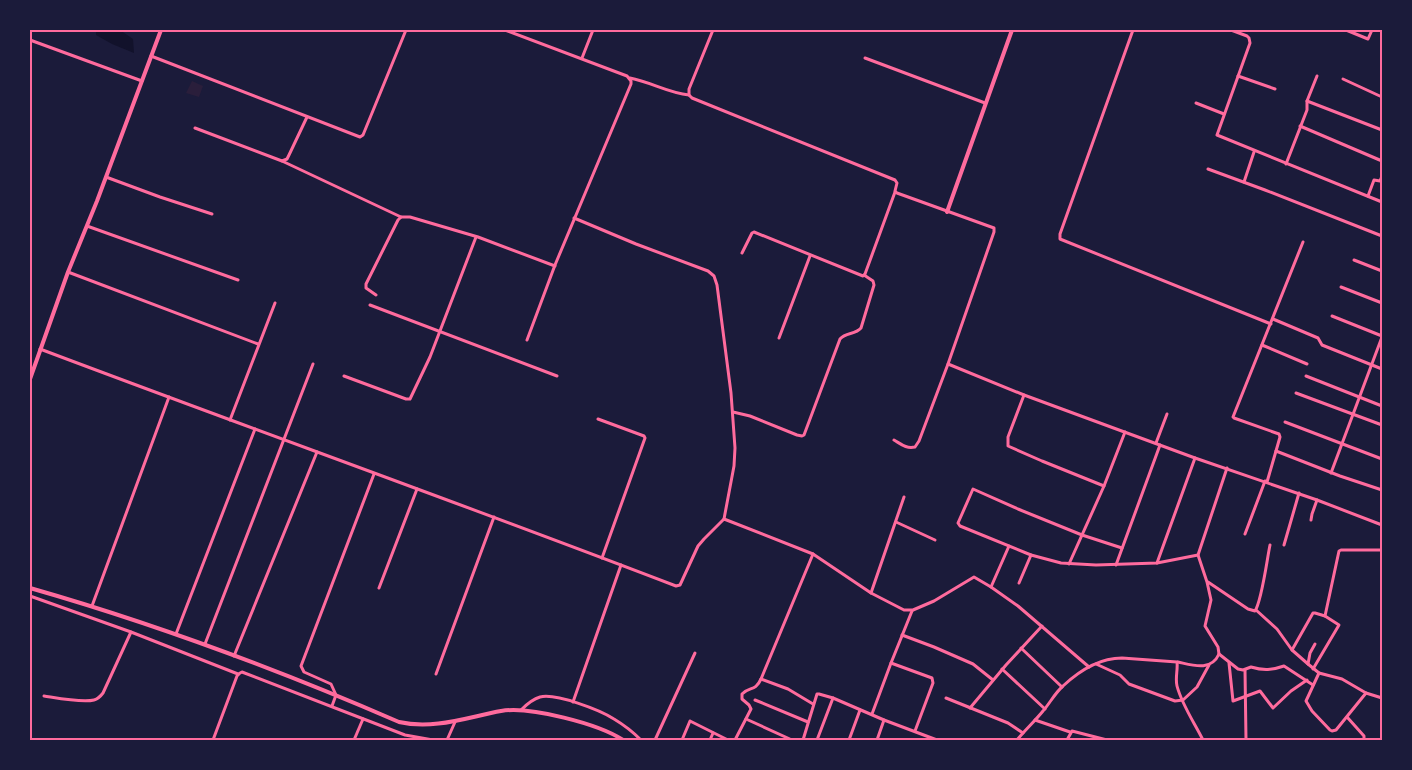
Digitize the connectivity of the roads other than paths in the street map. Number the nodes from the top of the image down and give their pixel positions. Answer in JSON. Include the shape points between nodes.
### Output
{"nodes":[{"id":1,"x":161,"y":30,"type":"edge"},
{"id":2,"x":406,"y":30,"type":"edge"},
{"id":3,"x":505,"y":30,"type":"edge"},
{"id":4,"x":593,"y":30,"type":"edge"},
{"id":5,"x":713,"y":30,"type":"edge"},
{"id":6,"x":1012,"y":30,"type":"edge"},
{"id":7,"x":1133,"y":30,"type":"edge"},
{"id":8,"x":1231,"y":30,"type":"edge"},
{"id":9,"x":1346,"y":30,"type":"edge"},
{"id":10,"x":1372,"y":30,"type":"edge"},
{"id":11,"x":30,"y":40,"type":"edge"},
{"id":12,"x":151,"y":56,"type":"junction"},
{"id":13,"x":582,"y":58,"type":"junction"},
{"id":14,"x":865,"y":58,"type":"dead end"},
{"id":15,"x":1238,"y":76,"type":"junction"},
{"id":16,"x":1318,"y":76,"type":"dead end"},
{"id":17,"x":630,"y":78,"type":"junction"},
{"id":18,"x":1343,"y":79,"type":"dead end"},
{"id":19,"x":142,"y":81,"type":"junction"},
{"id":20,"x":1275,"y":89,"type":"dead end"},
{"id":21,"x":689,"y":95,"type":"junction"},
{"id":22,"x":1382,"y":97,"type":"edge"},
{"id":23,"x":1307,"y":100,"type":"junction"},
{"id":24,"x":1196,"y":103,"type":"dead end"},
{"id":25,"x":985,"y":104,"type":"junction"},
{"id":26,"x":1224,"y":114,"type":"junction"},
{"id":27,"x":307,"y":117,"type":"junction"},
{"id":28,"x":1300,"y":126,"type":"junction"},
{"id":29,"x":195,"y":128,"type":"dead end"},
{"id":30,"x":1382,"y":130,"type":"edge"},
{"id":31,"x":1254,"y":152,"type":"junction"},
{"id":32,"x":282,"y":161,"type":"junction"},
{"id":33,"x":1382,"y":161,"type":"edge"},
{"id":34,"x":1286,"y":164,"type":"junction"},
{"id":35,"x":1208,"y":169,"type":"dead end"},
{"id":36,"x":1382,"y":176,"type":"edge"},
{"id":37,"x":106,"y":177,"type":"junction"},
{"id":38,"x":1244,"y":182,"type":"junction"},
{"id":39,"x":895,"y":192,"type":"junction"},
{"id":40,"x":1368,"y":196,"type":"junction"},
{"id":41,"x":1382,"y":202,"type":"edge"},
{"id":42,"x":947,"y":212,"type":"junction"},
{"id":43,"x":212,"y":214,"type":"dead end"},
{"id":44,"x":401,"y":217,"type":"junction"},
{"id":45,"x":574,"y":218,"type":"junction"},
{"id":46,"x":87,"y":226,"type":"junction"},
{"id":47,"x":1382,"y":236,"type":"edge"},
{"id":48,"x":476,"y":237,"type":"junction"},
{"id":49,"x":1303,"y":242,"type":"dead end"},
{"id":50,"x":742,"y":253,"type":"dead end"},
{"id":51,"x":810,"y":256,"type":"junction"},
{"id":52,"x":1354,"y":260,"type":"dead end"},
{"id":53,"x":555,"y":265,"type":"junction"},
{"id":54,"x":1382,"y":271,"type":"edge"},
{"id":55,"x":68,"y":272,"type":"junction"},
{"id":56,"x":864,"y":275,"type":"junction"},
{"id":57,"x":238,"y":280,"type":"dead end"},
{"id":58,"x":1341,"y":287,"type":"dead end"},
{"id":59,"x":376,"y":294,"type":"dead end"},
{"id":60,"x":1382,"y":303,"type":"edge"},
{"id":61,"x":275,"y":304,"type":"dead end"},
{"id":62,"x":370,"y":305,"type":"dead end"},
{"id":63,"x":1332,"y":316,"type":"dead end"},
{"id":64,"x":1273,"y":319,"type":"junction"},
{"id":65,"x":1271,"y":324,"type":"junction"},
{"id":66,"x":441,"y":332,"type":"junction"},
{"id":67,"x":1382,"y":337,"type":"edge"},
{"id":68,"x":779,"y":338,"type":"dead end"},
{"id":69,"x":527,"y":340,"type":"dead end"},
{"id":70,"x":258,"y":344,"type":"junction"},
{"id":71,"x":1262,"y":345,"type":"junction"},
{"id":72,"x":40,"y":349,"type":"junction"},
{"id":73,"x":313,"y":364,"type":"dead end"},
{"id":74,"x":948,"y":364,"type":"junction"},
{"id":75,"x":1307,"y":364,"type":"dead end"},
{"id":76,"x":1372,"y":365,"type":"junction"},
{"id":77,"x":1382,"y":369,"type":"edge"},
{"id":78,"x":344,"y":376,"type":"dead end"},
{"id":79,"x":557,"y":376,"type":"dead end"},
{"id":80,"x":1306,"y":376,"type":"dead end"},
{"id":81,"x":30,"y":379,"type":"edge"},
{"id":82,"x":1296,"y":393,"type":"dead end"},
{"id":83,"x":1024,"y":395,"type":"junction"},
{"id":84,"x":169,"y":397,"type":"junction"},
{"id":85,"x":1360,"y":397,"type":"junction"},
{"id":86,"x":1382,"y":406,"type":"edge"},
{"id":87,"x":733,"y":412,"type":"junction"},
{"id":88,"x":1168,"y":414,"type":"dead end"},
{"id":89,"x":1352,"y":415,"type":"junction"},
{"id":90,"x":598,"y":418,"type":"dead end"},
{"id":91,"x":230,"y":420,"type":"junction"},
{"id":92,"x":1285,"y":422,"type":"dead end"},
{"id":93,"x":1382,"y":425,"type":"edge"},
{"id":94,"x":255,"y":429,"type":"junction"},
{"id":95,"x":1125,"y":432,"type":"junction"},
{"id":96,"x":284,"y":440,"type":"junction"},
{"id":97,"x":894,"y":440,"type":"dead end"},
{"id":98,"x":1158,"y":444,"type":"junction"},
{"id":99,"x":1342,"y":444,"type":"junction"},
{"id":100,"x":1276,"y":451,"type":"junction"},
{"id":101,"x":317,"y":452,"type":"junction"},
{"id":102,"x":1195,"y":458,"type":"junction"},
{"id":103,"x":1382,"y":459,"type":"edge"},
{"id":104,"x":1227,"y":468,"type":"junction"},
{"id":105,"x":1331,"y":472,"type":"junction"},
{"id":106,"x":374,"y":474,"type":"junction"},
{"id":107,"x":1266,"y":482,"type":"junction"},
{"id":108,"x":1104,"y":486,"type":"junction"},
{"id":109,"x":416,"y":489,"type":"junction"},
{"id":110,"x":1382,"y":490,"type":"edge"},
{"id":111,"x":1299,"y":493,"type":"junction"},
{"id":112,"x":904,"y":497,"type":"dead end"},
{"id":113,"x":1317,"y":500,"type":"junction"},
{"id":114,"x":494,"y":517,"type":"junction"},
{"id":115,"x":724,"y":519,"type":"junction"},
{"id":116,"x":1311,"y":520,"type":"dead end"},
{"id":117,"x":896,"y":522,"type":"junction"},
{"id":118,"x":1382,"y":524,"type":"edge"},
{"id":119,"x":1245,"y":534,"type":"dead end"},
{"id":120,"x":1082,"y":535,"type":"junction"},
{"id":121,"x":935,"y":540,"type":"dead end"},
{"id":122,"x":1270,"y":545,"type":"dead end"},
{"id":123,"x":1284,"y":545,"type":"dead end"},
{"id":124,"x":1009,"y":546,"type":"junction"},
{"id":125,"x":1122,"y":548,"type":"junction"},
{"id":126,"x":1382,"y":550,"type":"edge"},
{"id":127,"x":813,"y":554,"type":"junction"},
{"id":128,"x":1031,"y":555,"type":"junction"},
{"id":129,"x":1198,"y":555,"type":"junction"},
{"id":130,"x":602,"y":558,"type":"junction"},
{"id":131,"x":1157,"y":563,"type":"junction"},
{"id":132,"x":1069,"y":564,"type":"junction"},
{"id":133,"x":621,"y":565,"type":"junction"},
{"id":134,"x":1116,"y":565,"type":"junction"},
{"id":135,"x":1207,"y":582,"type":"junction"},
{"id":136,"x":1019,"y":583,"type":"dead end"},
{"id":137,"x":991,"y":587,"type":"junction"},
{"id":138,"x":30,"y":588,"type":"edge"},
{"id":139,"x":380,"y":588,"type":"dead end"},
{"id":140,"x":871,"y":592,"type":"junction"},
{"id":141,"x":30,"y":596,"type":"edge"},
{"id":142,"x":92,"y":606,"type":"junction"},
{"id":143,"x":913,"y":610,"type":"junction"},
{"id":144,"x":1256,"y":610,"type":"junction"},
{"id":145,"x":1326,"y":616,"type":"junction"},
{"id":146,"x":1042,"y":626,"type":"junction"},
{"id":147,"x":131,"y":632,"type":"junction"},
{"id":148,"x":176,"y":634,"type":"junction"},
{"id":149,"x":902,"y":635,"type":"junction"},
{"id":150,"x":205,"y":644,"type":"junction"},
{"id":151,"x":1315,"y":644,"type":"dead end"},
{"id":152,"x":1021,"y":648,"type":"junction"},
{"id":153,"x":1292,"y":650,"type":"junction"},
{"id":154,"x":694,"y":653,"type":"dead end"},
{"id":155,"x":1219,"y":654,"type":"junction"},
{"id":156,"x":234,"y":656,"type":"junction"},
{"id":157,"x":1177,"y":662,"type":"junction"},
{"id":158,"x":1229,"y":662,"type":"junction"},
{"id":159,"x":891,"y":664,"type":"junction"},
{"id":160,"x":1096,"y":664,"type":"junction"},
{"id":161,"x":1210,"y":664,"type":"junction"},
{"id":162,"x":1308,"y":664,"type":"junction"},
{"id":163,"x":1089,"y":667,"type":"junction"},
{"id":164,"x":1002,"y":669,"type":"junction"},
{"id":165,"x":1312,"y":669,"type":"junction"},
{"id":166,"x":1245,"y":670,"type":"junction"},
{"id":167,"x":238,"y":674,"type":"junction"},
{"id":168,"x":436,"y":674,"type":"dead end"},
{"id":169,"x":1319,"y":674,"type":"junction"},
{"id":170,"x":761,"y":679,"type":"junction"},
{"id":171,"x":993,"y":680,"type":"junction"},
{"id":172,"x":1307,"y":680,"type":"junction"},
{"id":173,"x":1313,"y":685,"type":"junction"},
{"id":174,"x":1062,"y":687,"type":"junction"},
{"id":175,"x":1366,"y":693,"type":"junction"},
{"id":176,"x":336,"y":695,"type":"junction"},
{"id":177,"x":44,"y":696,"type":"dead end"},
{"id":178,"x":1246,"y":696,"type":"junction"},
{"id":179,"x":833,"y":698,"type":"junction"},
{"id":180,"x":946,"y":698,"type":"dead end"},
{"id":181,"x":1382,"y":698,"type":"edge"},
{"id":182,"x":756,"y":700,"type":"dead end"},
{"id":183,"x":1183,"y":700,"type":"junction"},
{"id":184,"x":573,"y":702,"type":"junction"},
{"id":185,"x":813,"y":704,"type":"junction"},
{"id":186,"x":332,"y":706,"type":"junction"},
{"id":187,"x":970,"y":708,"type":"junction"},
{"id":188,"x":522,"y":710,"type":"junction"},
{"id":189,"x":860,"y":710,"type":"junction"},
{"id":190,"x":1045,"y":710,"type":"junction"},
{"id":191,"x":872,"y":715,"type":"junction"},
{"id":192,"x":1347,"y":716,"type":"junction"},
{"id":193,"x":363,"y":718,"type":"junction"},
{"id":194,"x":746,"y":719,"type":"junction"},
{"id":195,"x":884,"y":720,"type":"junction"},
{"id":196,"x":1035,"y":720,"type":"junction"},
{"id":197,"x":455,"y":722,"type":"junction"},
{"id":198,"x":808,"y":722,"type":"junction"},
{"id":199,"x":714,"y":732,"type":"junction"},
{"id":200,"x":915,"y":732,"type":"junction"},
{"id":201,"x":1070,"y":732,"type":"junction"},
{"id":202,"x":1023,"y":733,"type":"junction"},
{"id":203,"x":213,"y":740,"type":"edge"},
{"id":204,"x":354,"y":740,"type":"edge"},
{"id":205,"x":433,"y":740,"type":"edge"},
{"id":206,"x":447,"y":740,"type":"edge"},
{"id":207,"x":623,"y":740,"type":"edge"},
{"id":208,"x":641,"y":740,"type":"edge"},
{"id":209,"x":655,"y":740,"type":"edge"},
{"id":210,"x":682,"y":740,"type":"edge"},
{"id":211,"x":710,"y":740,"type":"edge"},
{"id":212,"x":728,"y":740,"type":"edge"},
{"id":213,"x":735,"y":740,"type":"edge"},
{"id":214,"x":792,"y":740,"type":"edge"},
{"id":215,"x":803,"y":740,"type":"edge"},
{"id":216,"x":817,"y":740,"type":"edge"},
{"id":217,"x":849,"y":740,"type":"edge"},
{"id":218,"x":877,"y":740,"type":"edge"},
{"id":219,"x":937,"y":740,"type":"edge"},
{"id":220,"x":1017,"y":740,"type":"edge"},
{"id":221,"x":1067,"y":740,"type":"edge"},
{"id":222,"x":1107,"y":740,"type":"edge"},
{"id":223,"x":1203,"y":740,"type":"edge"},
{"id":224,"x":1246,"y":740,"type":"edge"},
{"id":225,"x":1364,"y":740,"type":"edge"}],
"edges":[{"from":1,"to":12,"type":"street"},
{"from":2,"to":27,"type":"street","via":[[362,136]]},
{"from":3,"to":13,"type":"street"},
{"from":4,"to":13,"type":"street"},
{"from":5,"to":21,"type":"street"},
{"from":6,"to":25,"type":"street"},
{"from":7,"to":65,"type":"street","via":[[1060,239]]},
{"from":8,"to":15,"type":"street","via":[[1250,40]]},
{"from":9,"to":10,"type":"street","via":[[1368,39]]},
{"from":11,"to":19,"type":"street"},
{"from":12,"to":19,"type":"street"},
{"from":12,"to":27,"type":"street"},
{"from":13,"to":17,"type":"street"},
{"from":14,"to":25,"type":"street"},
{"from":15,"to":20,"type":"street"},
{"from":15,"to":26,"type":"street"},
{"from":16,"to":23,"type":"street"},
{"from":17,"to":21,"type":"street","via":[[676,94]]},
{"from":17,"to":45,"type":"street","via":[[631,84]]},
{"from":18,"to":22,"type":"street"},
{"from":19,"to":37,"type":"street"},
{"from":21,"to":39,"type":"street","via":[[895,180]]},
{"from":23,"to":28,"type":"street","via":[[1307,110]]},
{"from":23,"to":30,"type":"street"},
{"from":24,"to":26,"type":"street"},
{"from":25,"to":42,"type":"street"},
{"from":26,"to":31,"type":"street","via":[[1216,135]]},
{"from":27,"to":32,"type":"street","via":[[290,155]]},
{"from":28,"to":33,"type":"street"},
{"from":28,"to":34,"type":"street"},
{"from":29,"to":32,"type":"street"},
{"from":31,"to":34,"type":"street"},
{"from":31,"to":38,"type":"street"},
{"from":32,"to":44,"type":"street"},
{"from":34,"to":40,"type":"street"},
{"from":35,"to":38,"type":"street"},
{"from":36,"to":40,"type":"street","via":[[1380,181],[1374,180]]},
{"from":37,"to":43,"type":"street"},
{"from":37,"to":46,"type":"street"},
{"from":38,"to":47,"type":"street"},
{"from":39,"to":42,"type":"street"},
{"from":39,"to":56,"type":"street"},
{"from":40,"to":41,"type":"street"},
{"from":42,"to":74,"type":"street","via":[[994,230]]},
{"from":44,"to":48,"type":"street"},
{"from":44,"to":59,"type":"street","via":[[366,284],[366,288]]},
{"from":45,"to":53,"type":"street"},
{"from":45,"to":87,"type":"street","via":[[714,276]]},
{"from":46,"to":55,"type":"street"},
{"from":46,"to":57,"type":"street"},
{"from":48,"to":53,"type":"street"},
{"from":48,"to":66,"type":"street"},
{"from":49,"to":64,"type":"street"},
{"from":50,"to":51,"type":"street","via":[[754,232]]},
{"from":51,"to":56,"type":"street"},
{"from":51,"to":68,"type":"street"},
{"from":52,"to":54,"type":"street"},
{"from":53,"to":69,"type":"street"},
{"from":55,"to":70,"type":"street"},
{"from":55,"to":72,"type":"street"},
{"from":56,"to":87,"type":"street","via":[[874,285],[861,328],[840,339],[804,435]]},
{"from":58,"to":60,"type":"street"},
{"from":61,"to":70,"type":"street"},
{"from":62,"to":66,"type":"street"},
{"from":63,"to":67,"type":"street"},
{"from":64,"to":65,"type":"street"},
{"from":64,"to":76,"type":"street","via":[[1318,338],[1322,345]]},
{"from":65,"to":71,"type":"street"},
{"from":66,"to":78,"type":"street","via":[[408,400]]},
{"from":66,"to":79,"type":"street"},
{"from":67,"to":76,"type":"street"},
{"from":70,"to":91,"type":"street"},
{"from":71,"to":75,"type":"street"},
{"from":71,"to":100,"type":"street","via":[[1233,417],[1279,434]]},
{"from":72,"to":81,"type":"street"},
{"from":72,"to":84,"type":"street"},
{"from":73,"to":96,"type":"street"},
{"from":74,"to":83,"type":"street"},
{"from":74,"to":97,"type":"street","via":[[917,445],[907,447]]},
{"from":76,"to":77,"type":"street"},
{"from":76,"to":85,"type":"street"},
{"from":80,"to":85,"type":"street"},
{"from":82,"to":89,"type":"street"},
{"from":83,"to":95,"type":"street"},
{"from":83,"to":108,"type":"street","via":[[1008,437],[1008,446]]},
{"from":84,"to":91,"type":"street"},
{"from":84,"to":142,"type":"street"},
{"from":85,"to":86,"type":"street"},
{"from":85,"to":89,"type":"street"},
{"from":87,"to":115,"type":"street","via":[[735,456]]},
{"from":88,"to":98,"type":"street"},
{"from":89,"to":93,"type":"street"},
{"from":89,"to":99,"type":"street"},
{"from":90,"to":130,"type":"street","via":[[645,438]]},
{"from":91,"to":94,"type":"street"},
{"from":92,"to":99,"type":"street"},
{"from":94,"to":96,"type":"street"},
{"from":94,"to":148,"type":"street"},
{"from":95,"to":98,"type":"street"},
{"from":95,"to":108,"type":"street"},
{"from":96,"to":101,"type":"street"},
{"from":96,"to":150,"type":"street"},
{"from":98,"to":102,"type":"street"},
{"from":98,"to":125,"type":"street"},
{"from":99,"to":103,"type":"street"},
{"from":99,"to":105,"type":"street"},
{"from":100,"to":105,"type":"street"},
{"from":100,"to":107,"type":"street"},
{"from":101,"to":106,"type":"street"},
{"from":101,"to":156,"type":"street"},
{"from":102,"to":104,"type":"street"},
{"from":102,"to":131,"type":"street"},
{"from":104,"to":107,"type":"street"},
{"from":104,"to":129,"type":"street"},
{"from":105,"to":110,"type":"street"},
{"from":106,"to":109,"type":"street"},
{"from":106,"to":176,"type":"street","via":[[301,666],[304,672],[331,684]]},
{"from":107,"to":111,"type":"street"},
{"from":107,"to":119,"type":"street"},
{"from":108,"to":120,"type":"street"},
{"from":109,"to":114,"type":"street"},
{"from":109,"to":139,"type":"street"},
{"from":111,"to":113,"type":"street"},
{"from":111,"to":123,"type":"street"},
{"from":112,"to":117,"type":"street"},
{"from":113,"to":116,"type":"street"},
{"from":113,"to":118,"type":"street"},
{"from":114,"to":130,"type":"street"},
{"from":114,"to":168,"type":"street"},
{"from":115,"to":127,"type":"street"},
{"from":115,"to":133,"type":"street","via":[[698,546],[679,586]]},
{"from":117,"to":121,"type":"street"},
{"from":117,"to":140,"type":"street"},
{"from":120,"to":124,"type":"street","via":[[972,489],[958,525]]},
{"from":120,"to":125,"type":"street"},
{"from":120,"to":132,"type":"street"},
{"from":122,"to":144,"type":"street"},
{"from":124,"to":128,"type":"street"},
{"from":124,"to":137,"type":"street"},
{"from":125,"to":134,"type":"street"},
{"from":126,"to":145,"type":"street","via":[[1339,550]]},
{"from":127,"to":140,"type":"street"},
{"from":127,"to":170,"type":"street"},
{"from":128,"to":132,"type":"street"},
{"from":128,"to":136,"type":"street"},
{"from":129,"to":131,"type":"street"},
{"from":129,"to":135,"type":"street"},
{"from":130,"to":133,"type":"street"},
{"from":131,"to":134,"type":"street"},
{"from":132,"to":134,"type":"street"},
{"from":133,"to":184,"type":"street"},
{"from":135,"to":144,"type":"street","via":[[1248,609]]},
{"from":135,"to":155,"type":"street","via":[[1211,602],[1206,626]]},
{"from":137,"to":143,"type":"street","via":[[973,577]]},
{"from":137,"to":146,"type":"street"},
{"from":138,"to":142,"type":"street"},
{"from":140,"to":143,"type":"street","via":[[904,610]]},
{"from":141,"to":147,"type":"street"},
{"from":142,"to":148,"type":"street"},
{"from":143,"to":149,"type":"street"},
{"from":144,"to":153,"type":"street","via":[[1277,629]]},
{"from":145,"to":153,"type":"street","via":[[1313,613]]},
{"from":145,"to":165,"type":"street","via":[[1338,624]]},
{"from":146,"to":152,"type":"street"},
{"from":146,"to":163,"type":"street"},
{"from":147,"to":167,"type":"street"},
{"from":147,"to":177,"type":"street","via":[[99,698],[86,701]]},
{"from":148,"to":150,"type":"street"},
{"from":149,"to":159,"type":"street"},
{"from":149,"to":171,"type":"street","via":[[973,664]]},
{"from":150,"to":156,"type":"street"},
{"from":151,"to":162,"type":"street"},
{"from":152,"to":164,"type":"street"},
{"from":152,"to":174,"type":"street"},
{"from":153,"to":162,"type":"street"},
{"from":154,"to":209,"type":"street"},
{"from":155,"to":158,"type":"street"},
{"from":155,"to":161,"type":"street"},
{"from":156,"to":176,"type":"street"},
{"from":157,"to":160,"type":"street","via":[[1115,658]]},
{"from":157,"to":161,"type":"street","via":[[1194,666]]},
{"from":157,"to":183,"type":"street","via":[[1176,682]]},
{"from":158,"to":166,"type":"street"},
{"from":158,"to":178,"type":"street","via":[[1233,701]]},
{"from":159,"to":191,"type":"street"},
{"from":159,"to":200,"type":"street","via":[[932,678]]},
{"from":160,"to":163,"type":"street"},
{"from":160,"to":183,"type":"street","via":[[1120,675],[1134,686],[1172,701]]},
{"from":161,"to":183,"type":"street","via":[[1197,687]]},
{"from":162,"to":165,"type":"street"},
{"from":163,"to":174,"type":"street"},
{"from":164,"to":171,"type":"street"},
{"from":164,"to":190,"type":"street"},
{"from":165,"to":169,"type":"street"},
{"from":166,"to":172,"type":"street","via":[[1284,666]]},
{"from":166,"to":178,"type":"street"},
{"from":167,"to":186,"type":"street","via":[[244,673]]},
{"from":167,"to":203,"type":"street"},
{"from":169,"to":173,"type":"street"},
{"from":169,"to":175,"type":"street","via":[[1342,679]]},
{"from":170,"to":185,"type":"street","via":[[788,689]]},
{"from":170,"to":194,"type":"street","via":[[756,688],[742,694],[742,699],[751,709]]},
{"from":171,"to":187,"type":"street"},
{"from":172,"to":173,"type":"street"},
{"from":172,"to":178,"type":"street","via":[[1273,708],[1260,692]]},
{"from":173,"to":192,"type":"street","via":[[1306,701],[1330,730],[1336,730]]},
{"from":174,"to":190,"type":"street"},
{"from":175,"to":181,"type":"street"},
{"from":175,"to":192,"type":"street"},
{"from":176,"to":186,"type":"street"},
{"from":176,"to":197,"type":"street","via":[[399,722],[426,725]]},
{"from":178,"to":224,"type":"street"},
{"from":179,"to":185,"type":"street","via":[[817,694]]},
{"from":179,"to":189,"type":"street"},
{"from":179,"to":216,"type":"street"},
{"from":180,"to":187,"type":"street"},
{"from":182,"to":198,"type":"street"},
{"from":183,"to":223,"type":"street"},
{"from":184,"to":188,"type":"street","via":[[553,696],[540,697]]},
{"from":184,"to":208,"type":"street","via":[[614,718]]},
{"from":185,"to":198,"type":"street"},
{"from":186,"to":193,"type":"street"},
{"from":187,"to":202,"type":"street","via":[[1008,723]]},
{"from":188,"to":197,"type":"street","via":[[502,711]]},
{"from":188,"to":207,"type":"street","via":[[605,730]]},
{"from":189,"to":191,"type":"street"},
{"from":189,"to":217,"type":"street"},
{"from":190,"to":196,"type":"street"},
{"from":191,"to":195,"type":"street"},
{"from":192,"to":225,"type":"street"},
{"from":193,"to":204,"type":"street"},
{"from":193,"to":205,"type":"street","via":[[405,735]]},
{"from":194,"to":213,"type":"street"},
{"from":194,"to":214,"type":"street"},
{"from":195,"to":200,"type":"street"},
{"from":195,"to":218,"type":"street"},
{"from":196,"to":201,"type":"street"},
{"from":196,"to":202,"type":"street"},
{"from":197,"to":206,"type":"street"},
{"from":198,"to":215,"type":"street"},
{"from":199,"to":210,"type":"street","via":[[690,722]]},
{"from":199,"to":211,"type":"street"},
{"from":199,"to":212,"type":"street"},
{"from":200,"to":219,"type":"street"},
{"from":201,"to":221,"type":"street"},
{"from":201,"to":222,"type":"street"},
{"from":202,"to":220,"type":"street"}]}
